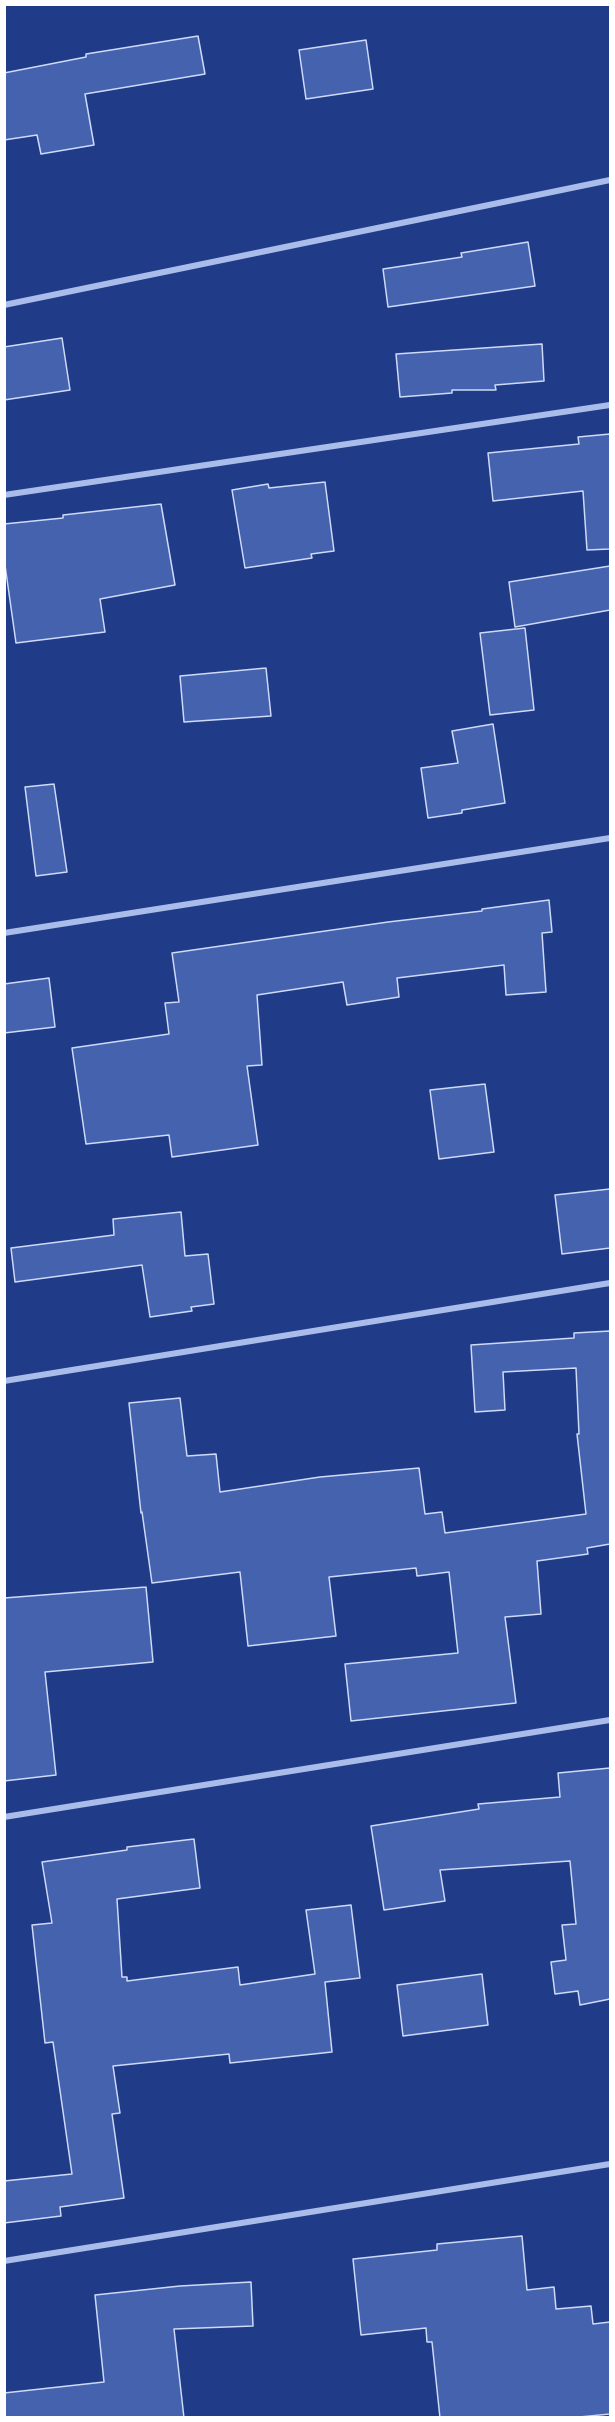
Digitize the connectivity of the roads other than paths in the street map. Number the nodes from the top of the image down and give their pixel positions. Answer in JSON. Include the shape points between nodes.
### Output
{"nodes":[{"id":1,"x":610,"y":180,"type":"edge"},
{"id":2,"x":4,"y":305,"type":"edge"},
{"id":3,"x":610,"y":405,"type":"edge"},
{"id":4,"x":4,"y":495,"type":"edge"},
{"id":5,"x":610,"y":838,"type":"edge"},
{"id":6,"x":4,"y":933,"type":"edge"},
{"id":7,"x":610,"y":1282,"type":"edge"},
{"id":8,"x":4,"y":1381,"type":"edge"},
{"id":9,"x":610,"y":1720,"type":"edge"},
{"id":10,"x":4,"y":1817,"type":"edge"},
{"id":11,"x":610,"y":2164,"type":"edge"},
{"id":12,"x":4,"y":2261,"type":"edge"}],
"edges":[{"from":1,"to":2,"type":"street"},
{"from":3,"to":4,"type":"street"},
{"from":5,"to":6,"type":"street"},
{"from":7,"to":8,"type":"street"},
{"from":9,"to":10,"type":"street"},
{"from":11,"to":12,"type":"street"}]}
